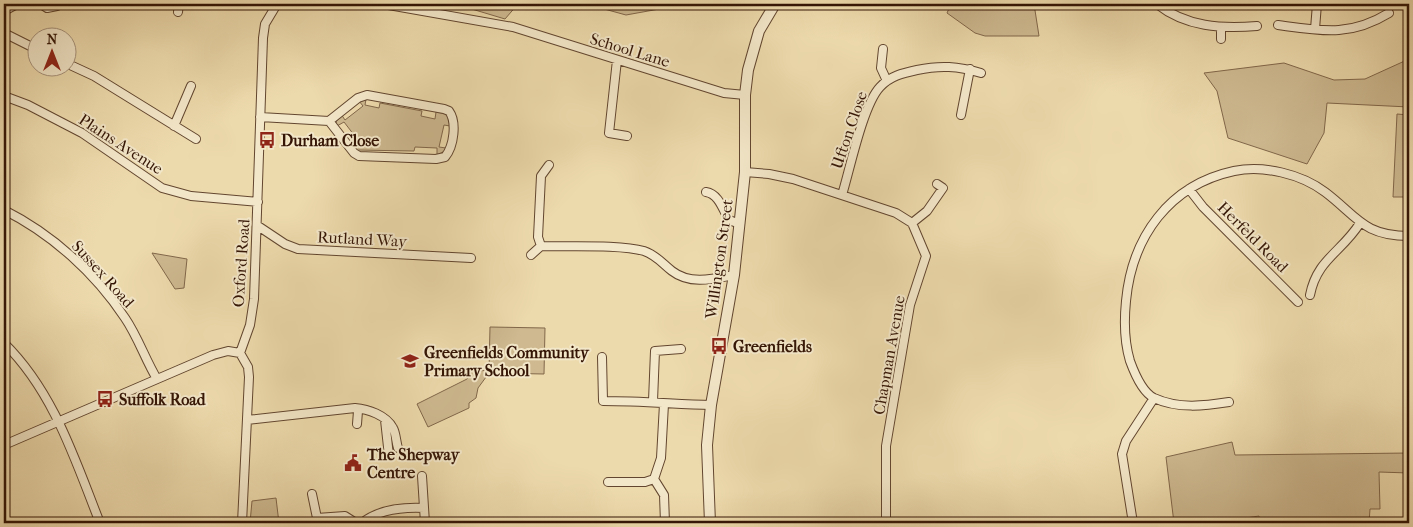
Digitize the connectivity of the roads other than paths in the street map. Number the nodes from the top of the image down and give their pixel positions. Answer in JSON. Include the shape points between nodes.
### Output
{"nodes":[{"id":1,"x":17,"y":4,"type":"edge"},
{"id":2,"x":42,"y":4,"type":"edge"},
{"id":3,"x":277,"y":4,"type":"edge"},
{"id":4,"x":383,"y":4,"type":"edge"},
{"id":5,"x":775,"y":4,"type":"edge"},
{"id":6,"x":1157,"y":4,"type":"edge"},
{"id":7,"x":1317,"y":4,"type":"edge"},
{"id":8,"x":57,"y":6,"type":"dead end"},
{"id":9,"x":4,"y":11,"type":"edge"},
{"id":10,"x":1389,"y":14,"type":"dead end"},
{"id":11,"x":1278,"y":25,"type":"dead end"},
{"id":12,"x":1257,"y":26,"type":"dead end"},
{"id":13,"x":1221,"y":28,"type":"junction"},
{"id":14,"x":1315,"y":29,"type":"junction"},
{"id":15,"x":4,"y":33,"type":"edge"},
{"id":16,"x":1221,"y":39,"type":"dead end"},
{"id":17,"x":28,"y":45,"type":"edge"},
{"id":18,"x":883,"y":49,"type":"dead end"},
{"id":19,"x":617,"y":60,"type":"junction"},
{"id":20,"x":78,"y":69,"type":"edge"},
{"id":21,"x":970,"y":70,"type":"junction"},
{"id":22,"x":981,"y":73,"type":"dead end"},
{"id":23,"x":887,"y":81,"type":"junction"},
{"id":24,"x":191,"y":86,"type":"dead end"},
{"id":25,"x":745,"y":95,"type":"junction"},
{"id":26,"x":4,"y":96,"type":"edge"},
{"id":27,"x":961,"y":115,"type":"dead end"},
{"id":28,"x":260,"y":117,"type":"junction"},
{"id":29,"x":329,"y":121,"type":"junction"},
{"id":30,"x":174,"y":126,"type":"junction"},
{"id":31,"x":627,"y":136,"type":"dead end"},
{"id":32,"x":196,"y":139,"type":"dead end"},
{"id":33,"x":549,"y":165,"type":"dead end"},
{"id":34,"x":745,"y":172,"type":"junction"},
{"id":35,"x":937,"y":184,"type":"dead end"},
{"id":36,"x":1189,"y":189,"type":"junction"},
{"id":37,"x":706,"y":192,"type":"dead end"},
{"id":38,"x":842,"y":195,"type":"junction"},
{"id":39,"x":258,"y":202,"type":"junction"},
{"id":40,"x":4,"y":210,"type":"edge"},
{"id":41,"x":912,"y":223,"type":"junction"},
{"id":42,"x":1360,"y":223,"type":"junction"},
{"id":43,"x":740,"y":224,"type":"junction"},
{"id":44,"x":258,"y":226,"type":"junction"},
{"id":45,"x":1409,"y":236,"type":"edge"},
{"id":46,"x":541,"y":246,"type":"junction"},
{"id":47,"x":531,"y":255,"type":"dead end"},
{"id":48,"x":471,"y":258,"type":"dead end"},
{"id":49,"x":734,"y":275,"type":"junction"},
{"id":50,"x":1310,"y":294,"type":"dead end"},
{"id":51,"x":1298,"y":302,"type":"dead end"},
{"id":52,"x":4,"y":343,"type":"edge"},
{"id":53,"x":682,"y":349,"type":"dead end"},
{"id":54,"x":240,"y":353,"type":"junction"},
{"id":55,"x":602,"y":357,"type":"dead end"},
{"id":56,"x":157,"y":379,"type":"junction"},
{"id":57,"x":1154,"y":398,"type":"junction"},
{"id":58,"x":653,"y":401,"type":"junction"},
{"id":59,"x":1229,"y":402,"type":"dead end"},
{"id":60,"x":664,"y":404,"type":"junction"},
{"id":61,"x":711,"y":405,"type":"junction"},
{"id":62,"x":354,"y":408,"type":"junction"},
{"id":63,"x":248,"y":420,"type":"junction"},
{"id":64,"x":384,"y":420,"type":"junction"},
{"id":65,"x":58,"y":421,"type":"junction"},
{"id":66,"x":357,"y":424,"type":"dead end"},
{"id":67,"x":4,"y":445,"type":"edge"},
{"id":68,"x":398,"y":448,"type":"dead end"},
{"id":69,"x":389,"y":456,"type":"dead end"},
{"id":70,"x":422,"y":476,"type":"dead end"},
{"id":71,"x":654,"y":479,"type":"junction"},
{"id":72,"x":608,"y":482,"type":"dead end"},
{"id":73,"x":312,"y":494,"type":"dead end"},
{"id":74,"x":424,"y":508,"type":"junction"},
{"id":75,"x":100,"y":523,"type":"edge"},
{"id":76,"x":242,"y":523,"type":"edge"},
{"id":77,"x":356,"y":523,"type":"edge"},
{"id":78,"x":362,"y":523,"type":"edge"},
{"id":79,"x":425,"y":523,"type":"edge"},
{"id":80,"x":665,"y":523,"type":"edge"},
{"id":81,"x":710,"y":523,"type":"edge"},
{"id":82,"x":886,"y":523,"type":"edge"},
{"id":83,"x":1134,"y":523,"type":"edge"}],
"edges":[{"from":1,"to":9,"type":"street"},
{"from":2,"to":8,"type":"street","via":[[47,8]]},
{"from":3,"to":28,"type":"street","name":"Oxford Road","via":[[265,27]]},
{"from":4,"to":19,"type":"street","name":"School Lane","via":[[508,26]]},
{"from":5,"to":25,"type":"street","name":"Willington Street","via":[[766,16],[753,49]]},
{"from":6,"to":13,"type":"street","via":[[1186,20]]},
{"from":7,"to":14,"type":"street"},
{"from":10,"to":14,"type":"street","via":[[1376,16],[1352,30]]},
{"from":11,"to":14,"type":"street"},
{"from":12,"to":13,"type":"street"},
{"from":13,"to":16,"type":"street"},
{"from":15,"to":17,"type":"street"},
{"from":18,"to":23,"type":"street","name":"Ufton Close","via":[[881,68]]},
{"from":19,"to":25,"type":"street","name":"School Lane","via":[[724,93]]},
{"from":19,"to":31,"type":"street","via":[[608,132]]},
{"from":20,"to":30,"type":"street"},
{"from":21,"to":22,"type":"street"},
{"from":21,"to":23,"type":"street","via":[[936,66],[900,74]]},
{"from":21,"to":27,"type":"street"},
{"from":23,"to":38,"type":"street","name":"Ufton Close","via":[[878,88],[869,106]]},
{"from":24,"to":30,"type":"street"},
{"from":25,"to":34,"type":"street","name":"Willington Street"},
{"from":26,"to":39,"type":"street","name":"Plains Avenue","via":[[82,133],[162,188],[191,196]]},
{"from":28,"to":29,"type":"street"},
{"from":28,"to":39,"type":"street","name":"Oxford Road"},
{"from":29,"to":29,"type":"street","via":[[358,98],[367,96],[444,109],[449,111],[454,121],[449,150],[444,157],[436,159],[359,156]]},
{"from":30,"to":32,"type":"street"},
{"from":33,"to":46,"type":"street","via":[[541,176],[538,237]]},
{"from":34,"to":38,"type":"street","via":[[793,179]]},
{"from":34,"to":43,"type":"street","name":"Willington Street"},
{"from":35,"to":41,"type":"street","via":[[942,188],[927,211]]},
{"from":36,"to":42,"type":"street","via":[[1206,179],[1236,171],[1264,170],[1300,178]]},
{"from":36,"to":51,"type":"street","name":"Herfeld Road"},
{"from":36,"to":57,"type":"street","via":[[1177,196],[1153,223],[1134,256],[1128,283],[1124,320],[1127,350],[1136,376]]},
{"from":37,"to":43,"type":"street","via":[[718,201],[729,220]]},
{"from":38,"to":41,"type":"street","via":[[896,213]]},
{"from":39,"to":44,"type":"street","name":"Oxford Road"},
{"from":40,"to":56,"type":"street","name":"Sussex Road","via":[[55,241],[105,292],[126,319]]},
{"from":41,"to":82,"type":"street","name":"Chapman Avenue","via":[[926,256],[910,305],[886,446]]},
{"from":42,"to":45,"type":"street","via":[[1376,231]]},
{"from":42,"to":50,"type":"street","via":[[1322,264]]},
{"from":43,"to":49,"type":"street","name":"Willington Street"},
{"from":44,"to":48,"type":"street","name":"Rutland Way","via":[[284,244],[298,249]]},
{"from":44,"to":54,"type":"street","name":"Oxford Road","via":[[254,299],[250,325]]},
{"from":46,"to":47,"type":"street"},
{"from":46,"to":49,"type":"street","via":[[643,251],[657,257],[673,272],[688,278],[703,280]]},
{"from":49,"to":61,"type":"street","name":"Willington Street"},
{"from":52,"to":65,"type":"street","via":[[39,384]]},
{"from":53,"to":58,"type":"street","via":[[655,350]]},
{"from":54,"to":56,"type":"street","via":[[228,351],[213,355]]},
{"from":54,"to":63,"type":"street","via":[[248,371]]},
{"from":55,"to":58,"type":"street","via":[[603,401]]},
{"from":56,"to":65,"type":"street"},
{"from":57,"to":59,"type":"street","via":[[1175,405],[1204,406]]},
{"from":57,"to":83,"type":"street","via":[[1126,440],[1122,454]]},
{"from":58,"to":60,"type":"street"},
{"from":60,"to":61,"type":"street"},
{"from":60,"to":71,"type":"street","via":[[661,458]]},
{"from":61,"to":81,"type":"street","name":"Willington Street","via":[[707,472]]},
{"from":62,"to":63,"type":"street"},
{"from":62,"to":64,"type":"street","via":[[369,409]]},
{"from":62,"to":66,"type":"street","via":[[358,411]]},
{"from":63,"to":76,"type":"street"},
{"from":64,"to":68,"type":"street","via":[[393,428]]},
{"from":64,"to":69,"type":"street"},
{"from":65,"to":67,"type":"street"},
{"from":65,"to":75,"type":"street"},
{"from":70,"to":74,"type":"street"},
{"from":71,"to":72,"type":"street"},
{"from":71,"to":80,"type":"street","via":[[664,495]]},
{"from":73,"to":77,"type":"street","via":[[318,518],[345,516]]},
{"from":74,"to":78,"type":"street","via":[[404,507],[372,515]]},
{"from":74,"to":79,"type":"street"}]}
